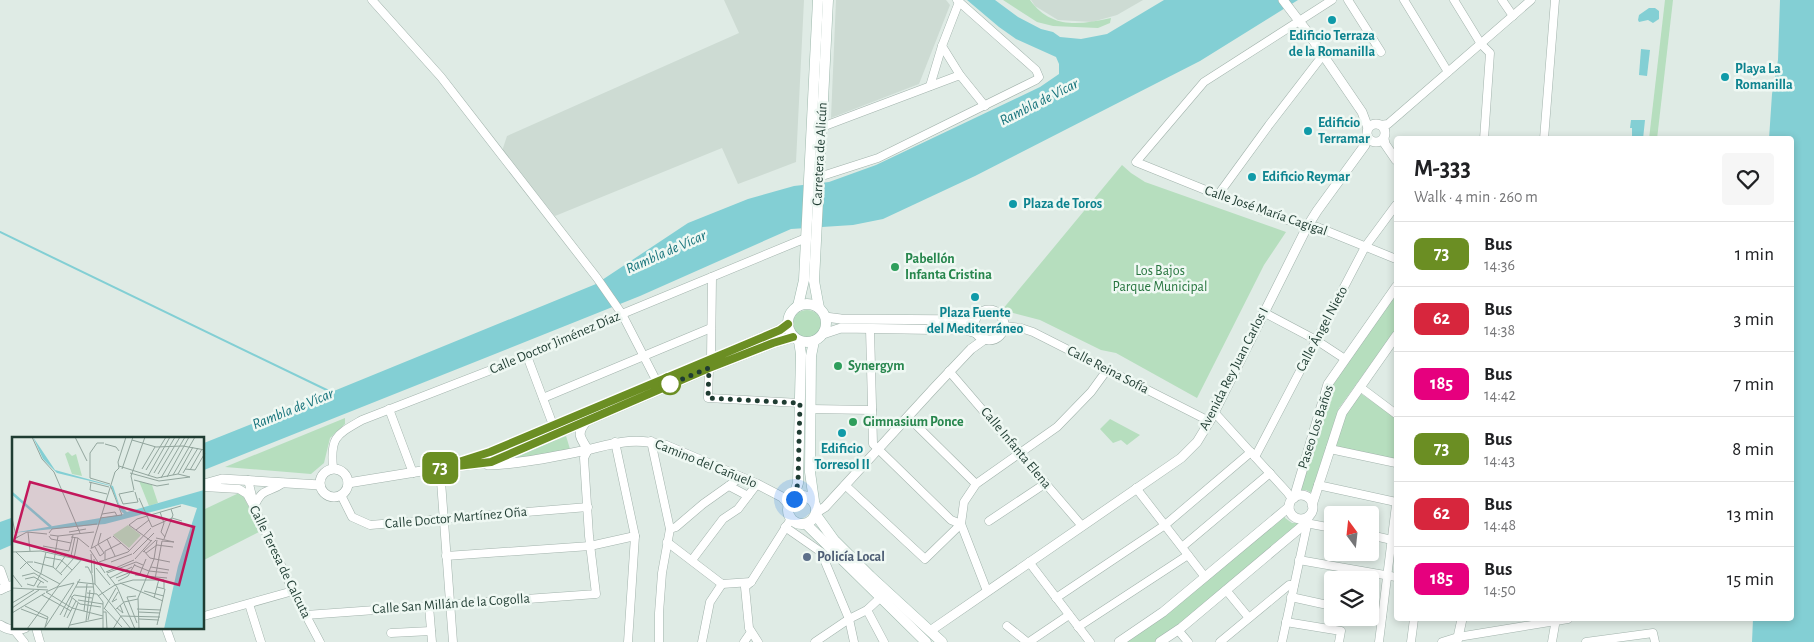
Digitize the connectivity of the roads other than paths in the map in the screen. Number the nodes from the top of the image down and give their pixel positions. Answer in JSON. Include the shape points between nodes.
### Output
{"nodes":[{"id":1,"x":372,"y":0,"type":"edge"},
{"id":2,"x":818,"y":0,"type":"edge"},
{"id":3,"x":828,"y":0,"type":"edge"},
{"id":4,"x":1283,"y":0,"type":"edge"},
{"id":5,"x":1332,"y":0,"type":"edge"},
{"id":6,"x":1348,"y":0,"type":"edge"},
{"id":7,"x":1404,"y":0,"type":"edge"},
{"id":8,"x":1454,"y":0,"type":"edge"},
{"id":9,"x":1502,"y":0,"type":"edge"},
{"id":10,"x":1531,"y":0,"type":"edge"},
{"id":11,"x":1555,"y":0,"type":"edge"},
{"id":12,"x":958,"y":1,"type":"edge"},
{"id":13,"x":1296,"y":16,"type":"junction"},
{"id":14,"x":1513,"y":16,"type":"junction"},
{"id":15,"x":1481,"y":44,"type":"junction"},
{"id":16,"x":942,"y":46,"type":"junction"},
{"id":17,"x":1381,"y":52,"type":"dead end"},
{"id":18,"x":1323,"y":55,"type":"junction"},
{"id":19,"x":1448,"y":72,"type":"junction"},
{"id":20,"x":960,"y":74,"type":"junction"},
{"id":21,"x":930,"y":86,"type":"junction"},
{"id":22,"x":985,"y":106,"type":"junction"},
{"id":23,"x":822,"y":127,"type":"junction"},
{"id":24,"x":1377,"y":135,"type":"junction"},
{"id":25,"x":1484,"y":136,"type":"edge"},
{"id":26,"x":1544,"y":136,"type":"edge"},
{"id":27,"x":1394,"y":157,"type":"edge"},
{"id":28,"x":815,"y":177,"type":"junction"},
{"id":29,"x":1218,"y":195,"type":"junction"},
{"id":30,"x":1394,"y":208,"type":"edge"},
{"id":31,"x":1307,"y":227,"type":"junction"},
{"id":32,"x":810,"y":236,"type":"junction"},
{"id":33,"x":1365,"y":247,"type":"junction"},
{"id":34,"x":1394,"y":258,"type":"edge"},
{"id":35,"x":712,"y":277,"type":"junction"},
{"id":36,"x":1394,"y":289,"type":"edge"},
{"id":37,"x":798,"y":306,"type":"junction"},
{"id":38,"x":819,"y":308,"type":"junction"},
{"id":39,"x":621,"y":312,"type":"junction"},
{"id":40,"x":1263,"y":312,"type":"junction"},
{"id":41,"x":825,"y":316,"type":"junction"},
{"id":42,"x":975,"y":320,"type":"junction"},
{"id":43,"x":788,"y":324,"type":"junction"},
{"id":44,"x":1004,"y":326,"type":"junction"},
{"id":45,"x":711,"y":328,"type":"junction"},
{"id":46,"x":870,"y":329,"type":"junction"},
{"id":47,"x":823,"y":334,"type":"junction"},
{"id":48,"x":979,"y":336,"type":"junction"},
{"id":49,"x":796,"y":339,"type":"junction"},
{"id":50,"x":1394,"y":339,"type":"edge"},
{"id":51,"x":1316,"y":340,"type":"junction"},
{"id":52,"x":814,"y":341,"type":"junction"},
{"id":53,"x":527,"y":356,"type":"junction"},
{"id":54,"x":644,"y":356,"type":"junction"},
{"id":55,"x":1345,"y":359,"type":"junction"},
{"id":56,"x":710,"y":363,"type":"junction"},
{"id":57,"x":1107,"y":370,"type":"junction"},
{"id":58,"x":950,"y":371,"type":"junction"},
{"id":59,"x":657,"y":382,"type":"junction"},
{"id":60,"x":1360,"y":387,"type":"junction"},
{"id":61,"x":543,"y":398,"type":"junction"},
{"id":62,"x":800,"y":403,"type":"junction"},
{"id":63,"x":810,"y":409,"type":"junction"},
{"id":64,"x":389,"y":410,"type":"junction"},
{"id":65,"x":872,"y":410,"type":"junction"},
{"id":66,"x":1393,"y":411,"type":"edge"},
{"id":67,"x":1214,"y":412,"type":"junction"},
{"id":68,"x":908,"y":417,"type":"junction"},
{"id":69,"x":1209,"y":421,"type":"junction"},
{"id":70,"x":585,"y":423,"type":"junction"},
{"id":71,"x":553,"y":425,"type":"junction"},
{"id":72,"x":651,"y":441,"type":"junction"},
{"id":73,"x":615,"y":442,"type":"junction"},
{"id":74,"x":878,"y":449,"type":"junction"},
{"id":75,"x":1330,"y":449,"type":"junction"},
{"id":76,"x":588,"y":450,"type":"junction"},
{"id":77,"x":1021,"y":454,"type":"junction"},
{"id":78,"x":1253,"y":454,"type":"junction"},
{"id":79,"x":1394,"y":463,"type":"edge"},
{"id":80,"x":468,"y":466,"type":"junction"},
{"id":81,"x":333,"y":468,"type":"junction"},
{"id":82,"x":440,"y":468,"type":"junction"},
{"id":83,"x":413,"y":472,"type":"junction"},
{"id":84,"x":1270,"y":474,"type":"junction"},
{"id":85,"x":741,"y":477,"type":"junction"},
{"id":86,"x":248,"y":480,"type":"junction"},
{"id":87,"x":348,"y":482,"type":"junction"},
{"id":88,"x":283,"y":483,"type":"junction"},
{"id":89,"x":1046,"y":483,"type":"junction"},
{"id":90,"x":757,"y":484,"type":"junction"},
{"id":91,"x":976,"y":484,"type":"junction"},
{"id":92,"x":320,"y":485,"type":"junction"},
{"id":93,"x":845,"y":485,"type":"junction"},
{"id":94,"x":1318,"y":485,"type":"junction"},
{"id":95,"x":205,"y":486,"type":"edge"},
{"id":96,"x":205,"y":486,"type":"edge"},
{"id":97,"x":729,"y":486,"type":"junction"},
{"id":98,"x":1136,"y":488,"type":"junction"},
{"id":99,"x":341,"y":495,"type":"junction"},
{"id":100,"x":748,"y":496,"type":"junction"},
{"id":101,"x":814,"y":501,"type":"junction"},
{"id":102,"x":1291,"y":501,"type":"junction"},
{"id":103,"x":791,"y":502,"type":"junction"},
{"id":104,"x":1394,"y":504,"type":"edge"},
{"id":105,"x":1312,"y":505,"type":"junction"},
{"id":106,"x":254,"y":507,"type":"junction"},
{"id":107,"x":588,"y":507,"type":"junction"},
{"id":108,"x":816,"y":514,"type":"junction"},
{"id":109,"x":444,"y":519,"type":"junction"},
{"id":110,"x":1307,"y":519,"type":"junction"},
{"id":111,"x":989,"y":521,"type":"dead end"},
{"id":112,"x":788,"y":523,"type":"junction"},
{"id":113,"x":806,"y":524,"type":"junction"},
{"id":114,"x":960,"y":524,"type":"junction"},
{"id":115,"x":1165,"y":525,"type":"junction"},
{"id":116,"x":1324,"y":525,"type":"edge"},
{"id":117,"x":1082,"y":526,"type":"junction"},
{"id":118,"x":670,"y":529,"type":"junction"},
{"id":119,"x":1394,"y":534,"type":"edge"},
{"id":120,"x":635,"y":536,"type":"junction"},
{"id":121,"x":1379,"y":538,"type":"edge"},
{"id":122,"x":1392,"y":540,"type":"junction"},
{"id":123,"x":667,"y":542,"type":"junction"},
{"id":124,"x":590,"y":546,"type":"junction"},
{"id":125,"x":1182,"y":547,"type":"junction"},
{"id":126,"x":1188,"y":555,"type":"junction"},
{"id":127,"x":446,"y":556,"type":"junction"},
{"id":128,"x":692,"y":560,"type":"junction"},
{"id":129,"x":1299,"y":560,"type":"junction"},
{"id":130,"x":1029,"y":562,"type":"junction"},
{"id":131,"x":0,"y":570,"type":"edge"},
{"id":132,"x":1387,"y":576,"type":"junction"},
{"id":133,"x":1205,"y":577,"type":"junction"},
{"id":134,"x":1394,"y":577,"type":"edge"},
{"id":135,"x":751,"y":582,"type":"junction"},
{"id":136,"x":722,"y":584,"type":"junction"},
{"id":137,"x":1294,"y":585,"type":"junction"},
{"id":138,"x":7,"y":587,"type":"edge"},
{"id":139,"x":1226,"y":590,"type":"junction"},
{"id":140,"x":293,"y":591,"type":"junction"},
{"id":141,"x":988,"y":591,"type":"junction"},
{"id":142,"x":1292,"y":597,"type":"junction"},
{"id":143,"x":881,"y":598,"type":"junction"},
{"id":144,"x":1056,"y":598,"type":"junction"},
{"id":145,"x":249,"y":604,"type":"junction"},
{"id":146,"x":1324,"y":604,"type":"edge"},
{"id":147,"x":450,"y":605,"type":"junction"},
{"id":148,"x":430,"y":606,"type":"junction"},
{"id":149,"x":867,"y":610,"type":"junction"},
{"id":150,"x":306,"y":615,"type":"junction"},
{"id":151,"x":1069,"y":615,"type":"junction"},
{"id":152,"x":1379,"y":615,"type":"edge"},
{"id":153,"x":205,"y":616,"type":"edge"},
{"id":154,"x":1382,"y":616,"type":"junction"},
{"id":155,"x":1249,"y":618,"type":"junction"},
{"id":156,"x":849,"y":619,"type":"junction"},
{"id":157,"x":1414,"y":621,"type":"edge"},
{"id":158,"x":1462,"y":621,"type":"edge"},
{"id":159,"x":1551,"y":621,"type":"edge"},
{"id":160,"x":1556,"y":621,"type":"edge"},
{"id":161,"x":1286,"y":622,"type":"junction"},
{"id":162,"x":0,"y":625,"type":"edge"},
{"id":163,"x":1008,"y":626,"type":"dead end"},
{"id":164,"x":1078,"y":627,"type":"junction"},
{"id":165,"x":18,"y":630,"type":"edge"},
{"id":166,"x":167,"y":630,"type":"edge"},
{"id":167,"x":930,"y":630,"type":"junction"},
{"id":168,"x":1178,"y":630,"type":"junction"},
{"id":169,"x":15,"y":631,"type":"junction"},
{"id":170,"x":431,"y":631,"type":"junction"},
{"id":171,"x":751,"y":632,"type":"junction"},
{"id":172,"x":391,"y":633,"type":"dead end"},
{"id":173,"x":1283,"y":640,"type":"edge"},
{"id":174,"x":1458,"y":640,"type":"edge"},
{"id":175,"x":24,"y":642,"type":"edge"},
{"id":176,"x":171,"y":642,"type":"edge"},
{"id":177,"x":261,"y":642,"type":"edge"},
{"id":178,"x":320,"y":642,"type":"edge"},
{"id":179,"x":432,"y":642,"type":"edge"},
{"id":180,"x":454,"y":642,"type":"edge"},
{"id":181,"x":628,"y":642,"type":"edge"},
{"id":182,"x":659,"y":642,"type":"edge"},
{"id":183,"x":702,"y":642,"type":"edge"},
{"id":184,"x":744,"y":642,"type":"edge"},
{"id":185,"x":758,"y":642,"type":"edge"},
{"id":186,"x":815,"y":642,"type":"edge"},
{"id":187,"x":854,"y":642,"type":"edge"},
{"id":188,"x":884,"y":642,"type":"edge"},
{"id":189,"x":926,"y":642,"type":"edge"},
{"id":190,"x":942,"y":642,"type":"edge"},
{"id":191,"x":1028,"y":642,"type":"edge"},
{"id":192,"x":1090,"y":642,"type":"edge"},
{"id":193,"x":1119,"y":642,"type":"edge"},
{"id":194,"x":1160,"y":642,"type":"edge"},
{"id":195,"x":1188,"y":642,"type":"edge"},
{"id":196,"x":1220,"y":642,"type":"edge"},
{"id":197,"x":1274,"y":642,"type":"edge"},
{"id":198,"x":1339,"y":642,"type":"edge"},
{"id":199,"x":1379,"y":642,"type":"edge"},
{"id":200,"x":1411,"y":642,"type":"edge"},
{"id":201,"x":1442,"y":642,"type":"edge"},
{"id":202,"x":1552,"y":642,"type":"edge"},
{"id":203,"x":1589,"y":642,"type":"edge"},
{"id":204,"x":1655,"y":642,"type":"edge"}],
"edges":[{"from":1,"to":39,"type":"street","via":[[441,77]]},
{"from":2,"to":28,"type":"main road","name":"Carretera de Alicún"},
{"from":3,"to":23,"type":"main road","name":"Carretera de Alicún"},
{"from":4,"to":13,"type":"street"},
{"from":5,"to":13,"type":"street"},
{"from":6,"to":17,"type":"street"},
{"from":7,"to":19,"type":"street"},
{"from":8,"to":15,"type":"street"},
{"from":9,"to":14,"type":"street"},
{"from":10,"to":14,"type":"street","name":"Avenida Rey Juan Carlos I"},
{"from":11,"to":26,"type":"street"},
{"from":12,"to":16,"type":"street"},
{"from":12,"to":22,"type":"street","via":[[1036,70],[1039,77]]},
{"from":13,"to":18,"type":"street"},
{"from":13,"to":29,"type":"street","name":"Calle José María Cagigal","via":[[1204,82],[1136,162]]},
{"from":14,"to":15,"type":"street","name":"Avenida Rey Juan Carlos I"},
{"from":15,"to":19,"type":"street","name":"Avenida Rey Juan Carlos I"},
{"from":15,"to":25,"type":"street","via":[[1490,53]]},
{"from":16,"to":20,"type":"street"},
{"from":16,"to":21,"type":"street"},
{"from":18,"to":24,"type":"street"},
{"from":18,"to":29,"type":"street"},
{"from":19,"to":24,"type":"street","name":"Avenida Rey Juan Carlos I"},
{"from":20,"to":21,"type":"street"},
{"from":20,"to":22,"type":"street"},
{"from":21,"to":23,"type":"street"},
{"from":22,"to":28,"type":"street","via":[[878,158]]},
{"from":23,"to":28,"type":"main road","name":"Carretera de Alicún"},
{"from":24,"to":27,"type":"street"},
{"from":24,"to":31,"type":"street","name":"Avenida Rey Juan Carlos I"},
{"from":28,"to":32,"type":"main road","name":"Carretera de Alicún"},
{"from":29,"to":31,"type":"street","name":"Calle José María Cagigal"},
{"from":30,"to":33,"type":"street","name":"Calle Ángel Nieto"},
{"from":31,"to":33,"type":"street","name":"Calle José María Cagigal","via":[[1317,227]]},
{"from":31,"to":40,"type":"street","name":"Avenida Rey Juan Carlos I"},
{"from":32,"to":35,"type":"street","name":"Calle Doctor Jiménez Díaz"},
{"from":32,"to":37,"type":"main road","name":"Carretera de Alicún"},
{"from":32,"to":38,"type":"main road","name":"Carretera de Alicún"},
{"from":33,"to":34,"type":"street","name":"Calle José María Cagigal"},
{"from":33,"to":51,"type":"street","name":"Calle Ángel Nieto"},
{"from":35,"to":39,"type":"street","name":"Calle Doctor Jiménez Díaz"},
{"from":35,"to":45,"type":"street"},
{"from":36,"to":55,"type":"street","name":"Paseo Los Baños"},
{"from":37,"to":38,"type":"main road","via":[[812,304]]},
{"from":37,"to":43,"type":"main road","via":[[790,313]]},
{"from":38,"to":41,"type":"main road"},
{"from":39,"to":53,"type":"street","name":"Calle Doctor Jiménez Díaz"},
{"from":39,"to":54,"type":"street"},
{"from":40,"to":51,"type":"street"},
{"from":40,"to":67,"type":"street","name":"Avenida Rey Juan Carlos I"},
{"from":41,"to":42,"type":"street","via":[[841,319]]},
{"from":41,"to":47,"type":"main road","via":[[827,323]]},
{"from":42,"to":44,"type":"street","via":[[982,312],[992,310],[1001,316]]},
{"from":42,"to":48,"type":"street"},
{"from":43,"to":49,"type":"main road"},
{"from":43,"to":56,"type":"main road"},
{"from":44,"to":48,"type":"street","via":[[994,339]]},
{"from":44,"to":57,"type":"street","name":"Calle Reina Sofía","via":[[1033,332]]},
{"from":45,"to":54,"type":"street"},
{"from":45,"to":56,"type":"street"},
{"from":46,"to":47,"type":"street","via":[[841,328]]},
{"from":46,"to":48,"type":"street","via":[[966,330]]},
{"from":46,"to":65,"type":"street"},
{"from":47,"to":52,"type":"main road"},
{"from":48,"to":58,"type":"street"},
{"from":49,"to":52,"type":"main road"},
{"from":49,"to":56,"type":"main road"},
{"from":49,"to":62,"type":"main road","via":[[801,354]]},
{"from":50,"to":60,"type":"street","name":"Paseo Los Baños"},
{"from":51,"to":55,"type":"street"},
{"from":51,"to":78,"type":"street","name":"Calle Ángel Nieto"},
{"from":52,"to":63,"type":"main road"},
{"from":53,"to":61,"type":"street"},
{"from":53,"to":64,"type":"street","name":"Calle Doctor Jiménez Díaz"},
{"from":54,"to":59,"type":"street"},
{"from":54,"to":61,"type":"street"},
{"from":55,"to":102,"type":"street","name":"Paseo Los Baños","via":[[1328,384]]},
{"from":56,"to":59,"type":"main road"},
{"from":56,"to":62,"type":"street","via":[[708,398]]},
{"from":56,"to":70,"type":"main road"},
{"from":57,"to":69,"type":"street","name":"Calle Reina Sofía"},
{"from":57,"to":77,"type":"street","via":[[1057,427]]},
{"from":58,"to":68,"type":"street"},
{"from":58,"to":77,"type":"street","name":"Calle Infanta Elena"},
{"from":59,"to":71,"type":"main road"},
{"from":60,"to":66,"type":"street"},
{"from":60,"to":75,"type":"street","name":"Paseo Los Baños","via":[[1342,413]]},
{"from":61,"to":71,"type":"street"},
{"from":62,"to":103,"type":"main road","via":[[798,483]]},
{"from":63,"to":65,"type":"street"},
{"from":63,"to":101,"type":"main road","via":[[810,472]]},
{"from":64,"to":81,"type":"street","name":"Calle Doctor Jiménez Díaz","via":[[340,433],[331,449]]},
{"from":64,"to":83,"type":"street"},
{"from":65,"to":74,"type":"street","via":[[873,444]]},
{"from":67,"to":69,"type":"street","name":"Avenida Rey Juan Carlos I"},
{"from":67,"to":78,"type":"street"},
{"from":68,"to":74,"type":"street"},
{"from":68,"to":91,"type":"street"},
{"from":69,"to":98,"type":"street","name":"Avenida Rey Juan Carlos I","via":[[1181,458]]},
{"from":70,"to":76,"type":"street","via":[[580,434]]},
{"from":70,"to":80,"type":"main road","via":[[491,462]]},
{"from":71,"to":82,"type":"main road","via":[[479,457]]},
{"from":72,"to":73,"type":"street","name":"Camino del Cañuelo"},
{"from":72,"to":85,"type":"street","name":"Camino del Cañuelo"},
{"from":72,"to":118,"type":"street"},
{"from":73,"to":76,"type":"street","name":"Camino del Cañuelo"},
{"from":73,"to":120,"type":"street"},
{"from":74,"to":93,"type":"street"},
{"from":74,"to":114,"type":"street","via":[[951,520]]},
{"from":75,"to":79,"type":"street"},
{"from":75,"to":94,"type":"street","name":"Paseo Los Baños"},
{"from":76,"to":80,"type":"street","name":"Camino del Cañuelo","via":[[547,458]]},
{"from":76,"to":107,"type":"street","via":[[584,458]]},
{"from":77,"to":89,"type":"street","name":"Calle Infanta Elena"},
{"from":77,"to":91,"type":"street"},
{"from":78,"to":84,"type":"street"},
{"from":78,"to":115,"type":"street"},
{"from":80,"to":82,"type":"main road"},
{"from":81,"to":87,"type":"street","via":[[342,471]]},
{"from":81,"to":92,"type":"street","via":[[322,476]]},
{"from":82,"to":83,"type":"street"},
{"from":82,"to":109,"type":"street"},
{"from":83,"to":87,"type":"street"},
{"from":84,"to":102,"type":"street"},
{"from":84,"to":125,"type":"street"},
{"from":85,"to":90,"type":"street","name":"Camino del Cañuelo"},
{"from":85,"to":97,"type":"street"},
{"from":86,"to":88,"type":"street"},
{"from":86,"to":95,"type":"street","via":[[222,479]]},
{"from":86,"to":106,"type":"street"},
{"from":87,"to":99,"type":"street"},
{"from":88,"to":92,"type":"street"},
{"from":88,"to":106,"type":"street","via":[[264,491]]},
{"from":89,"to":111,"type":"street"},
{"from":89,"to":117,"type":"street","name":"Calle Infanta Elena"},
{"from":90,"to":100,"type":"street"},
{"from":90,"to":103,"type":"street","name":"Camino del Cañuelo"},
{"from":91,"to":114,"type":"street","via":[[964,502]]},
{"from":92,"to":99,"type":"street","via":[[328,495]]},
{"from":93,"to":108,"type":"street"},
{"from":93,"to":114,"type":"street","via":[[925,559]]},
{"from":94,"to":104,"type":"street"},
{"from":94,"to":105,"type":"street","name":"Paseo Los Baños"},
{"from":96,"to":106,"type":"street","name":"Calle Teresa de Calcuta","via":[[238,489],[247,494]]},
{"from":97,"to":100,"type":"street"},
{"from":97,"to":118,"type":"street"},
{"from":98,"to":115,"type":"street"},
{"from":98,"to":117,"type":"street","name":"Avenida Rey Juan Carlos I"},
{"from":99,"to":109,"type":"street","name":"Calle Doctor Martínez Oña","via":[[352,517],[370,525]]},
{"from":100,"to":128,"type":"street","via":[[738,509],[723,519]]},
{"from":101,"to":103,"type":"main road","via":[[802,496]]},
{"from":101,"to":108,"type":"main road"},
{"from":102,"to":105,"type":"street","via":[[1303,496]]},
{"from":102,"to":110,"type":"street","via":[[1290,512],[1294,517]]},
{"from":102,"to":133,"type":"street"},
{"from":103,"to":112,"type":"main road"},
{"from":105,"to":110,"type":"street"},
{"from":106,"to":140,"type":"street","name":"Calle Teresa de Calcuta"},
{"from":107,"to":109,"type":"street","name":"Calle Doctor Martínez Oña"},
{"from":107,"to":124,"type":"street"},
{"from":108,"to":113,"type":"main road"},
{"from":108,"to":167,"type":"main road","via":[[834,540]]},
{"from":109,"to":127,"type":"street"},
{"from":110,"to":116,"type":"street"},
{"from":110,"to":129,"type":"street"},
{"from":110,"to":139,"type":"street"},
{"from":112,"to":113,"type":"main road"},
{"from":112,"to":135,"type":"street"},
{"from":112,"to":156,"type":"street","via":[[821,552]]},
{"from":113,"to":143,"type":"main road"},
{"from":114,"to":141,"type":"street"},
{"from":115,"to":125,"type":"street"},
{"from":115,"to":144,"type":"street"},
{"from":117,"to":130,"type":"street","name":"Avenida Rey Juan Carlos I"},
{"from":118,"to":123,"type":"street"},
{"from":119,"to":122,"type":"street"},
{"from":120,"to":124,"type":"street"},
{"from":120,"to":181,"type":"street"},
{"from":121,"to":122,"type":"street"},
{"from":122,"to":132,"type":"street"},
{"from":123,"to":128,"type":"street"},
{"from":123,"to":182,"type":"street"},
{"from":124,"to":127,"type":"street"},
{"from":124,"to":147,"type":"street","name":"Calle San Millán de la Cogolla","via":[[596,594]]},
{"from":125,"to":126,"type":"street"},
{"from":126,"to":133,"type":"street"},
{"from":126,"to":164,"type":"street"},
{"from":127,"to":147,"type":"street"},
{"from":128,"to":136,"type":"street"},
{"from":129,"to":132,"type":"street"},
{"from":129,"to":137,"type":"street"},
{"from":130,"to":141,"type":"street","name":"Avenida Rey Juan Carlos I"},
{"from":130,"to":144,"type":"street"},
{"from":131,"to":138,"type":"street"},
{"from":132,"to":134,"type":"street"},
{"from":132,"to":154,"type":"street"},
{"from":133,"to":193,"type":"street","via":[[1163,612]]},
{"from":135,"to":136,"type":"street"},
{"from":135,"to":171,"type":"street","via":[[745,587]]},
{"from":136,"to":183,"type":"street","via":[[710,602]]},
{"from":137,"to":142,"type":"street"},
{"from":137,"to":155,"type":"street","via":[[1289,585]]},
{"from":139,"to":155,"type":"street"},
{"from":139,"to":168,"type":"street"},
{"from":140,"to":145,"type":"street"},
{"from":140,"to":150,"type":"street","name":"Calle Teresa de Calcuta"},
{"from":141,"to":167,"type":"street","name":"Avenida Rey Juan Carlos I"},
{"from":142,"to":146,"type":"street"},
{"from":142,"to":161,"type":"street"},
{"from":143,"to":149,"type":"street"},
{"from":143,"to":189,"type":"main road"},
{"from":144,"to":151,"type":"street"},
{"from":145,"to":153,"type":"street"},
{"from":145,"to":177,"type":"street"},
{"from":147,"to":148,"type":"street","name":"Calle San Millán de la Cogolla"},
{"from":147,"to":180,"type":"street"},
{"from":148,"to":150,"type":"street","name":"Calle San Millán de la Cogolla"},
{"from":148,"to":170,"type":"street"},
{"from":149,"to":156,"type":"street"},
{"from":149,"to":188,"type":"street"},
{"from":150,"to":178,"type":"street","name":"Calle Teresa de Calcuta"},
{"from":151,"to":164,"type":"street"},
{"from":151,"to":191,"type":"street"},
{"from":152,"to":154,"type":"street"},
{"from":154,"to":199,"type":"street"},
{"from":155,"to":196,"type":"street"},
{"from":156,"to":186,"type":"street"},
{"from":156,"to":187,"type":"street"},
{"from":157,"to":200,"type":"street"},
{"from":158,"to":174,"type":"street"},
{"from":159,"to":174,"type":"street"},
{"from":160,"to":202,"type":"street"},
{"from":161,"to":173,"type":"street"},
{"from":161,"to":198,"type":"street","via":[[1341,631]]},
{"from":162,"to":169,"type":"street"},
{"from":163,"to":191,"type":"street"},
{"from":164,"to":192,"type":"street"},
{"from":165,"to":169,"type":"street"},
{"from":166,"to":176,"type":"street"},
{"from":167,"to":190,"type":"main road"},
{"from":168,"to":194,"type":"street"},
{"from":168,"to":195,"type":"street"},
{"from":169,"to":175,"type":"street"},
{"from":170,"to":172,"type":"street"},
{"from":170,"to":179,"type":"street"},
{"from":171,"to":184,"type":"street"},
{"from":171,"to":185,"type":"street"},
{"from":173,"to":197,"type":"street"},
{"from":174,"to":201,"type":"street"},
{"from":203,"to":204,"type":"street","via":[[1653,633]]}]}
